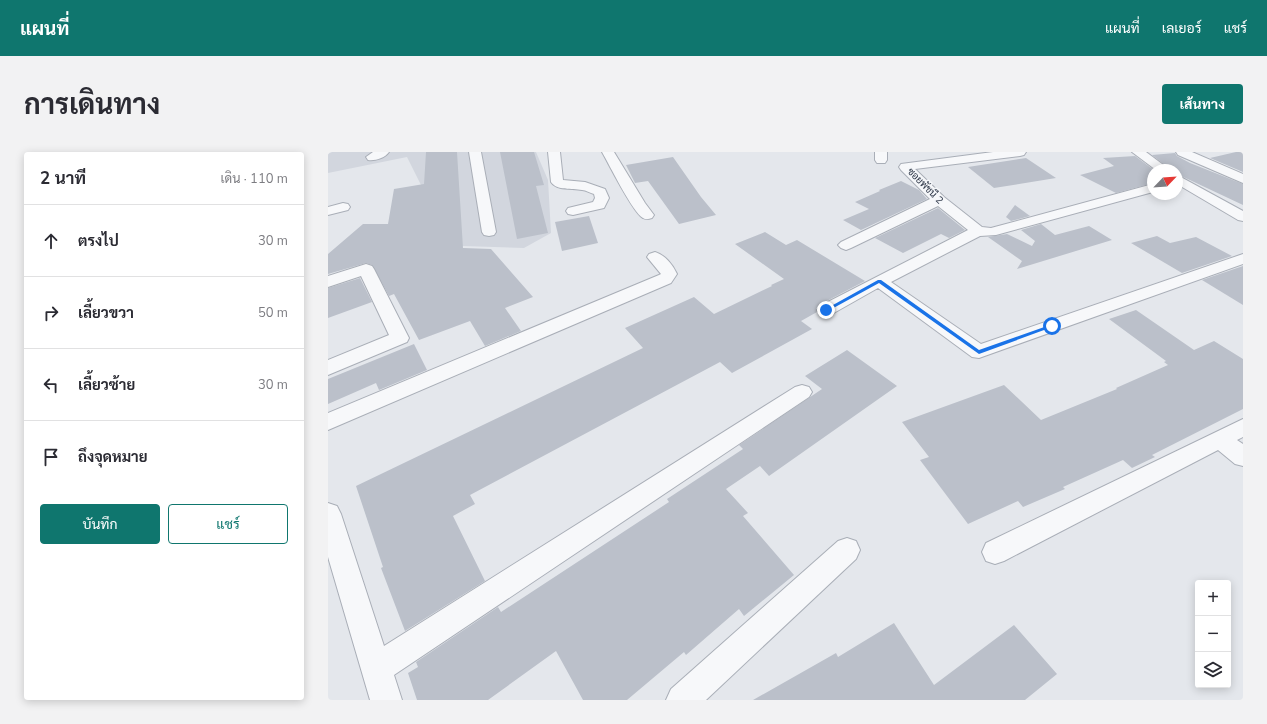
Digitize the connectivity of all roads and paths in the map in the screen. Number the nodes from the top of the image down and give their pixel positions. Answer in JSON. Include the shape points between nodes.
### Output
{"nodes":[{"id":1,"x":475,"y":152,"type":"edge"},
{"id":2,"x":554,"y":152,"type":"edge"},
{"id":3,"x":608,"y":152,"type":"edge"},
{"id":4,"x":1020,"y":152,"type":"edge"},
{"id":5,"x":1138,"y":152,"type":"edge"},
{"id":6,"x":1182,"y":152,"type":"edge"},
{"id":7,"x":1155,"y":164,"type":"edge"},
{"id":8,"x":1243,"y":179,"type":"edge"},
{"id":9,"x":1183,"y":183,"type":"edge"},
{"id":10,"x":1147,"y":190,"type":"edge"},
{"id":11,"x":939,"y":200,"type":"junction"},
{"id":12,"x":343,"y":207,"type":"dead end"},
{"id":13,"x":328,"y":211,"type":"edge"},
{"id":14,"x":573,"y":211,"type":"dead end"},
{"id":15,"x":647,"y":215,"type":"dead end"},
{"id":16,"x":1243,"y":217,"type":"edge"},
{"id":17,"x":978,"y":231,"type":"junction"},
{"id":18,"x":489,"y":232,"type":"dead end"},
{"id":19,"x":846,"y":245,"type":"dead end"},
{"id":20,"x":655,"y":257,"type":"dead end"},
{"id":21,"x":1243,"y":258,"type":"edge"},
{"id":22,"x":879,"y":281,"type":"junction"},
{"id":23,"x":328,"y":282,"type":"edge"},
{"id":24,"x":826,"y":310,"type":"dead end"},
{"id":25,"x":328,"y":368,"type":"edge"},
{"id":26,"x":802,"y":392,"type":"dead end"},
{"id":27,"x":328,"y":422,"type":"edge"},
{"id":28,"x":1243,"y":427,"type":"edge"},
{"id":29,"x":1219,"y":439,"type":"junction"},
{"id":30,"x":1243,"y":457,"type":"edge"},
{"id":31,"x":328,"y":514,"type":"edge"},
{"id":32,"x":847,"y":550,"type":"dead end"},
{"id":33,"x":995,"y":552,"type":"dead end"},
{"id":34,"x":376,"y":669,"type":"junction"},
{"id":35,"x":386,"y":700,"type":"edge"},
{"id":36,"x":682,"y":700,"type":"edge"}],
"edges":[{"from":1,"to":18,"type":"street"},
{"from":2,"to":14,"type":"street","via":[[557,182],[585,186],[600,192],[602,198],[599,205]]},
{"from":3,"to":15,"type":"street"},
{"from":4,"to":11,"type":"street","name":"ซอยพัชนี 2","via":[[905,167]]},
{"from":5,"to":7,"type":"street"},
{"from":6,"to":8,"type":"street"},
{"from":9,"to":16,"type":"street"},
{"from":10,"to":17,"type":"street","via":[[991,232]]},
{"from":11,"to":17,"type":"street","name":"ซอยพัชนี 2"},
{"from":11,"to":19,"type":"street"},
{"from":12,"to":13,"type":"street"},
{"from":17,"to":22,"type":"street"},
{"from":20,"to":27,"type":"street","via":[[669,274],[665,279]]},
{"from":21,"to":22,"type":"street","via":[[979,352]]},
{"from":22,"to":24,"type":"street"},
{"from":23,"to":25,"type":"street","via":[[366,269],[400,338]]},
{"from":26,"to":34,"type":"street"},
{"from":28,"to":29,"type":"street"},
{"from":29,"to":30,"type":"street"},
{"from":29,"to":33,"type":"street"},
{"from":31,"to":34,"type":"street"},
{"from":32,"to":36,"type":"street"},
{"from":34,"to":35,"type":"street"}]}
